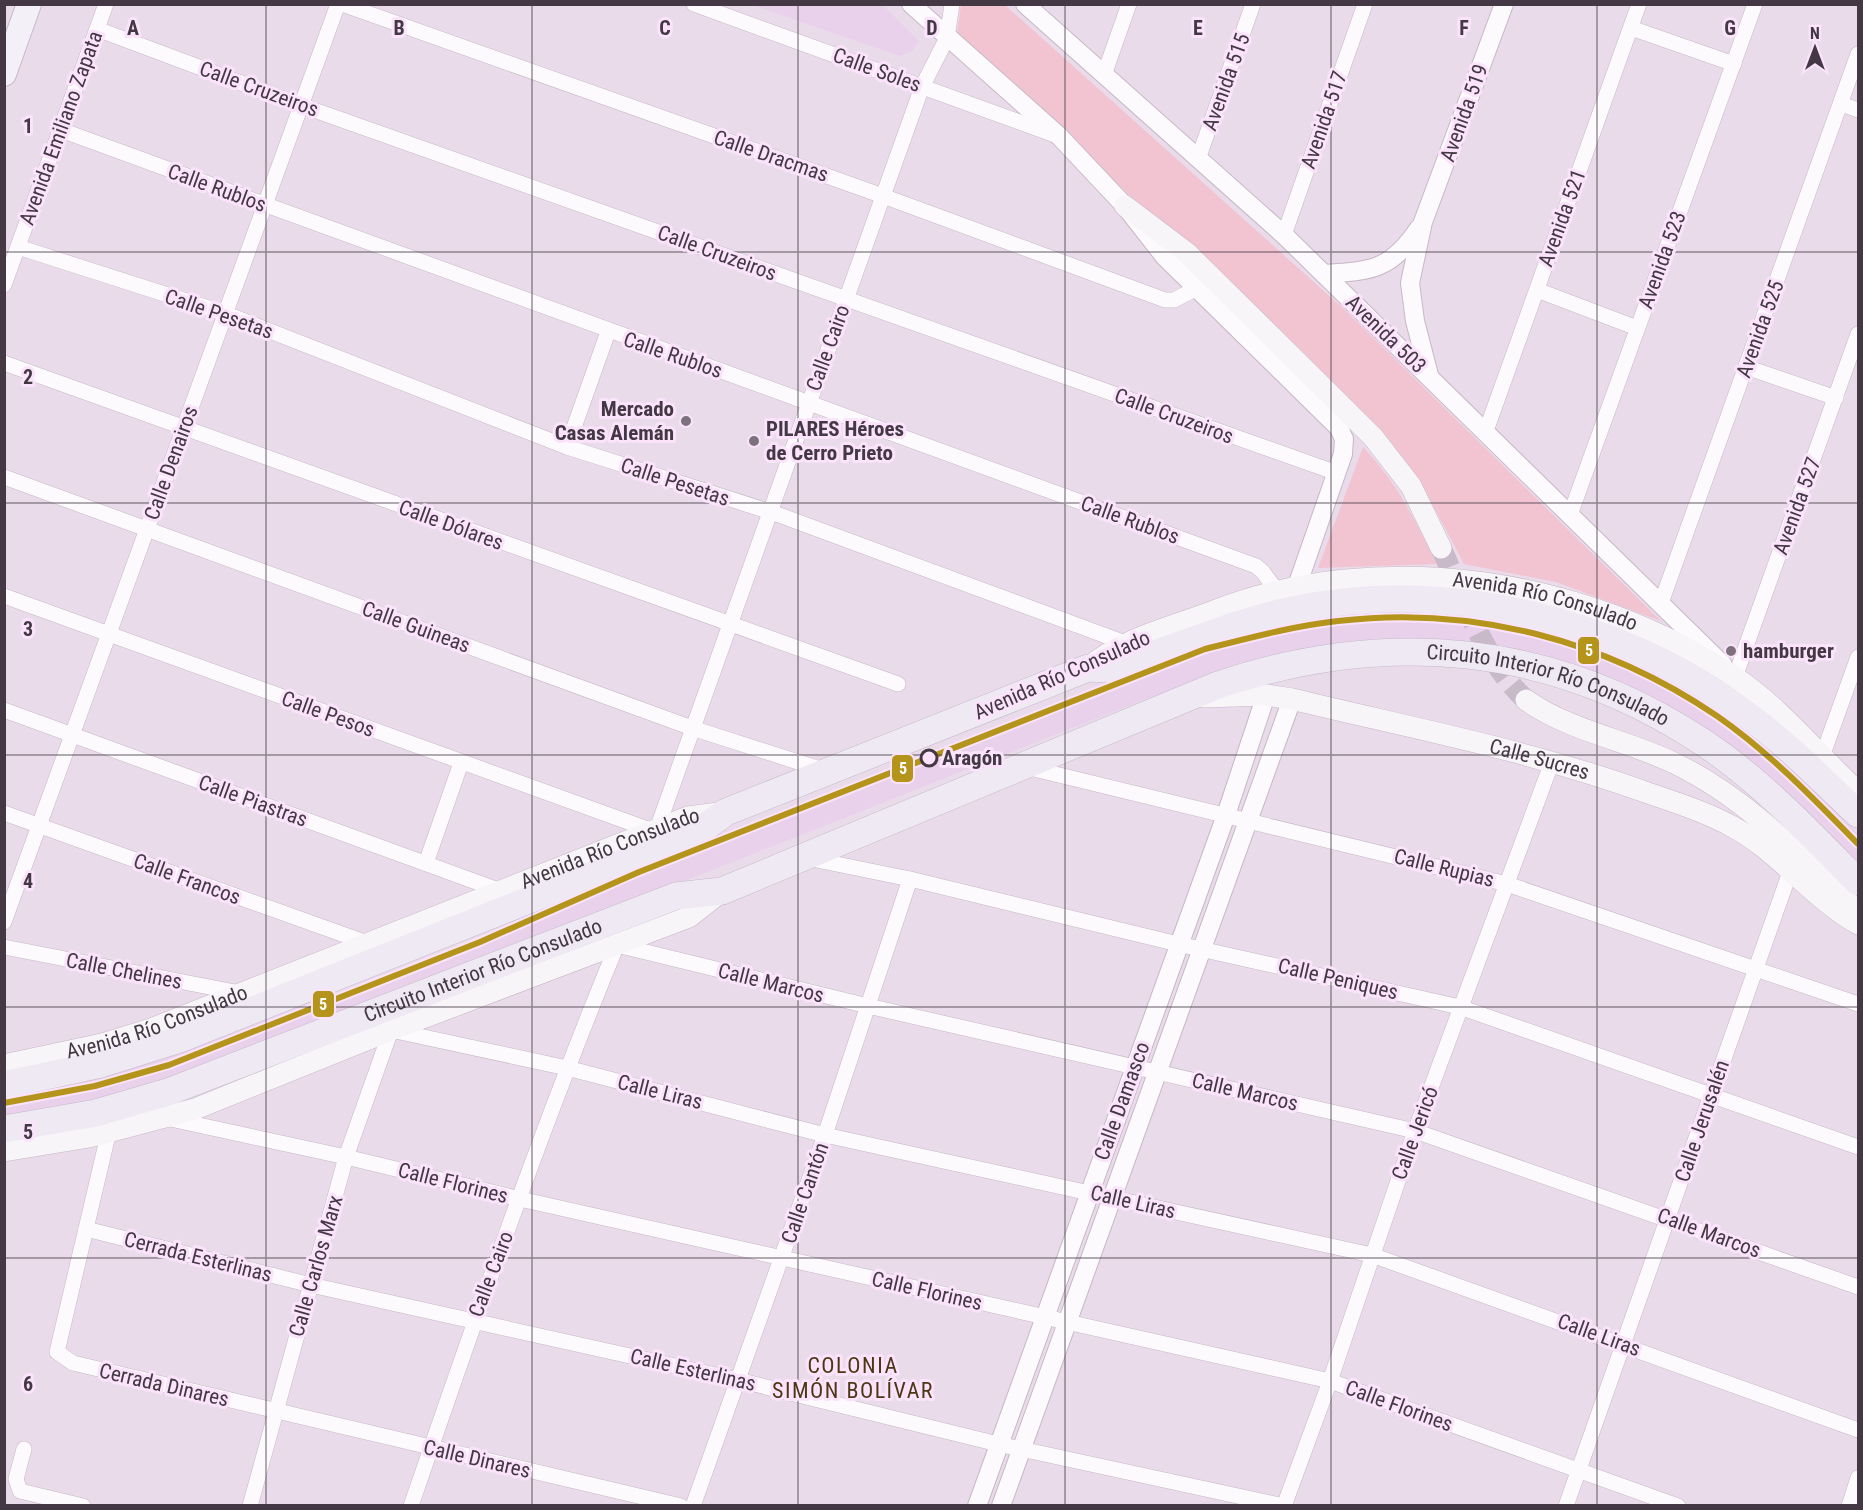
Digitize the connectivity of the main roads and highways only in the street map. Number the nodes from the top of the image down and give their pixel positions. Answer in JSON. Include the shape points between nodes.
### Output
{"nodes":[{"id":1,"x":29,"y":4,"type":"edge"},
{"id":2,"x":4,"y":74,"type":"edge"},
{"id":3,"x":1125,"y":206,"type":"road end"},
{"id":4,"x":1441,"y":548,"type":"tunnel mouth"},
{"id":5,"x":1088,"y":668,"type":"junction"},
{"id":6,"x":1184,"y":699,"type":"junction"},
{"id":7,"x":1526,"y":700,"type":"tunnel mouth"},
{"id":8,"x":1858,"y":792,"type":"edge"},
{"id":9,"x":726,"y":812,"type":"junction"},
{"id":10,"x":1858,"y":814,"type":"edge"},
{"id":11,"x":1858,"y":882,"type":"edge"},
{"id":12,"x":722,"y":891,"type":"junction"},
{"id":13,"x":1858,"y":912,"type":"edge"},
{"id":14,"x":1858,"y":924,"type":"edge"},
{"id":15,"x":4,"y":1065,"type":"edge"},
{"id":16,"x":4,"y":1085,"type":"edge"},
{"id":17,"x":4,"y":1129,"type":"edge"},
{"id":18,"x":4,"y":1151,"type":"edge"}],
"edges":[{"from":1,"to":2,"type":"main road"},
{"from":3,"to":4,"type":"main road","via":[[1187,253],[1373,437],[1411,486]]},
{"from":5,"to":8,"type":"main road","name":"Avenida Río Consulado","via":[[1107,652],[1226,606],[1297,586],[1410,578],[1515,588],[1636,625],[1670,639],[1735,677],[1789,720]]},
{"from":5,"to":9,"type":"highway","name":"Avenida Río Consulado"},
{"from":5,"to":10,"type":"highway","via":[[1116,668],[1236,625],[1304,608],[1399,599],[1503,608],[1602,636],[1694,680],[1765,729]]},
{"from":6,"to":11,"type":"highway","name":"Circuito Interior Río Consulado","via":[[1257,671],[1339,654],[1378,651],[1471,654],[1552,671],[1630,701],[1705,743],[1768,794]]},
{"from":6,"to":12,"type":"highway"},
{"from":6,"to":14,"type":"main road","name":"Calle Sucres","via":[[1266,695],[1292,699],[1605,777],[1710,815],[1751,838],[1820,898]]},
{"from":7,"to":13,"type":"main road","via":[[1557,717],[1675,763],[1719,788],[1772,829]]},
{"from":9,"to":15,"type":"main road","name":"Avenida Río Consulado","via":[[688,817],[151,1029]]},
{"from":9,"to":16,"type":"highway","via":[[697,833],[253,1012],[101,1064]]},
{"from":12,"to":17,"type":"highway","name":"Circuito Interior Río Consulado","via":[[676,896],[168,1092],[96,1113]]},
{"from":12,"to":18,"type":"main road","via":[[689,917],[195,1109],[109,1131]]}]}
